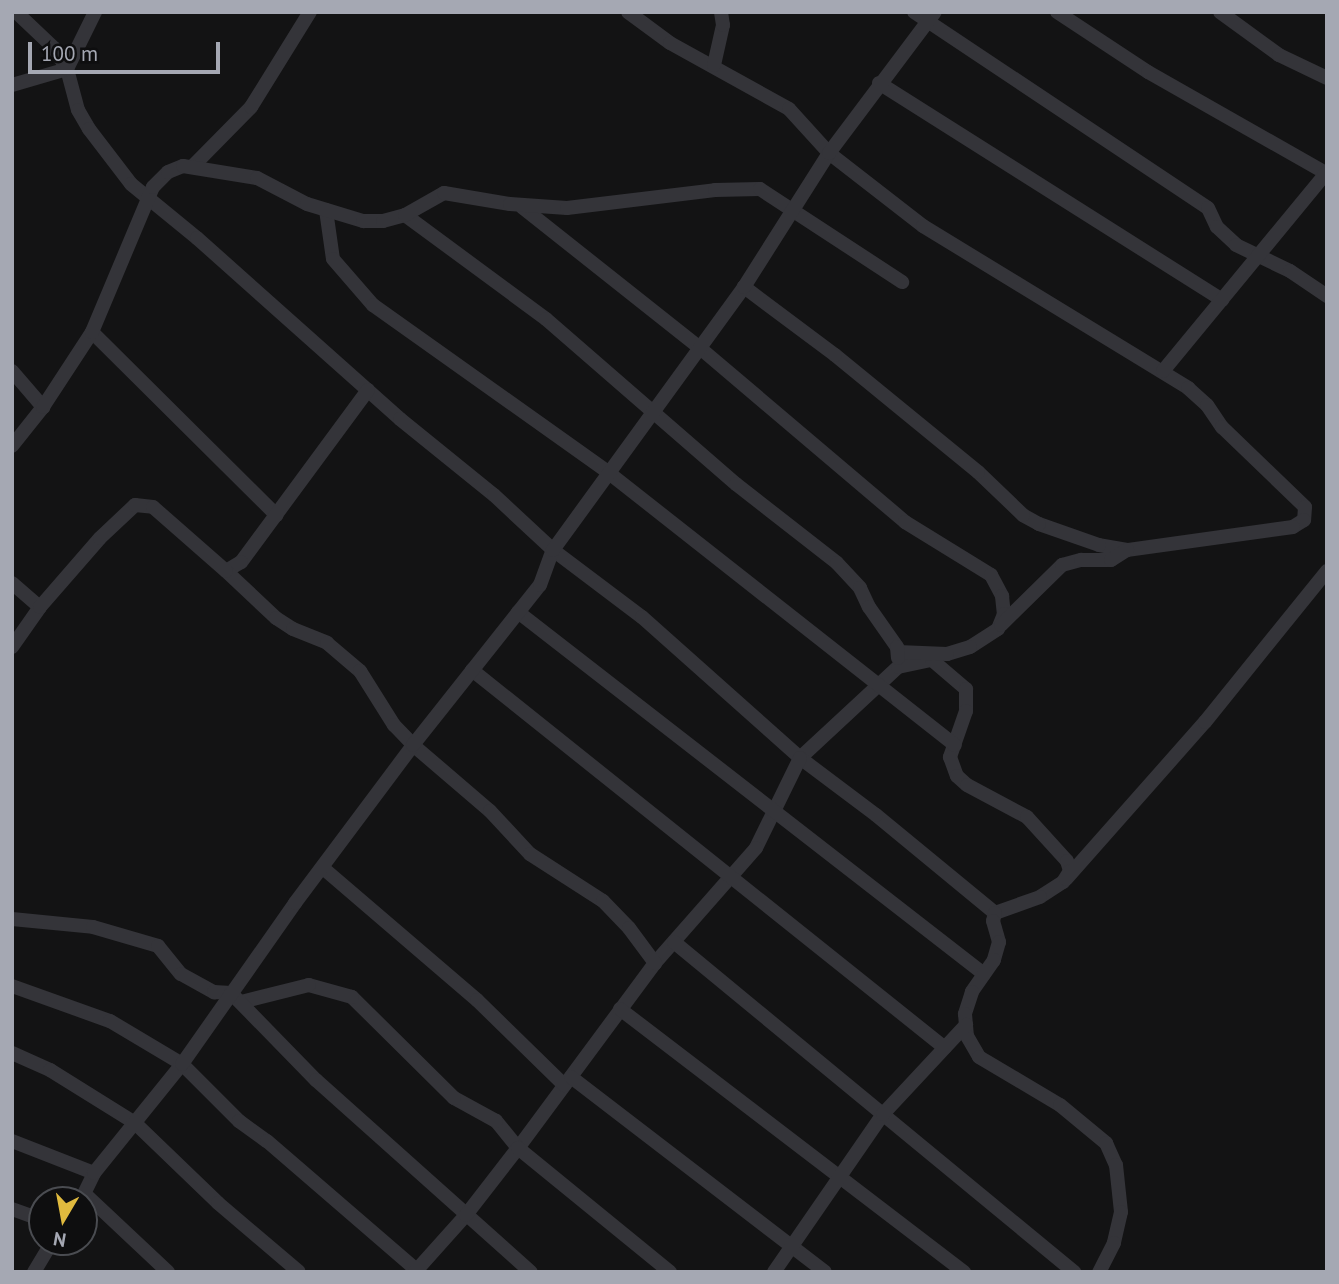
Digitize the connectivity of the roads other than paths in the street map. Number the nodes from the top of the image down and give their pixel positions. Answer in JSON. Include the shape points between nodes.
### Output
{"nodes":[{"id":1,"x":16,"y":12,"type":"edge"},
{"id":2,"x":95,"y":12,"type":"edge"},
{"id":3,"x":310,"y":12,"type":"edge"},
{"id":4,"x":628,"y":12,"type":"edge"},
{"id":5,"x":722,"y":12,"type":"edge"},
{"id":6,"x":914,"y":12,"type":"edge"},
{"id":7,"x":1057,"y":12,"type":"edge"},
{"id":8,"x":1220,"y":12,"type":"edge"},
{"id":9,"x":932,"y":17,"type":"edge"},
{"id":10,"x":713,"y":65,"type":"junction"},
{"id":11,"x":67,"y":69,"type":"junction"},
{"id":12,"x":1327,"y":78,"type":"edge"},
{"id":13,"x":879,"y":83,"type":"junction"},
{"id":14,"x":12,"y":85,"type":"edge"},
{"id":15,"x":828,"y":153,"type":"junction"},
{"id":16,"x":193,"y":166,"type":"junction"},
{"id":17,"x":1326,"y":173,"type":"edge"},
{"id":18,"x":148,"y":196,"type":"junction"},
{"id":19,"x":521,"y":206,"type":"junction"},
{"id":20,"x":326,"y":210,"type":"junction"},
{"id":21,"x":791,"y":212,"type":"junction"},
{"id":22,"x":405,"y":215,"type":"junction"},
{"id":23,"x":1257,"y":257,"type":"junction"},
{"id":24,"x":902,"y":282,"type":"dead end"},
{"id":25,"x":744,"y":288,"type":"junction"},
{"id":26,"x":1327,"y":296,"type":"edge"},
{"id":27,"x":1222,"y":300,"type":"junction"},
{"id":28,"x":92,"y":332,"type":"junction"},
{"id":29,"x":700,"y":348,"type":"junction"},
{"id":30,"x":12,"y":371,"type":"edge"},
{"id":31,"x":1163,"y":371,"type":"junction"},
{"id":32,"x":368,"y":390,"type":"junction"},
{"id":33,"x":43,"y":407,"type":"junction"},
{"id":34,"x":651,"y":412,"type":"junction"},
{"id":35,"x":12,"y":446,"type":"edge"},
{"id":36,"x":608,"y":472,"type":"junction"},
{"id":37,"x":276,"y":515,"type":"junction"},
{"id":38,"x":1127,"y":550,"type":"junction"},
{"id":39,"x":553,"y":551,"type":"junction"},
{"id":40,"x":226,"y":571,"type":"junction"},
{"id":41,"x":1327,"y":571,"type":"edge"},
{"id":42,"x":12,"y":583,"type":"edge"},
{"id":43,"x":40,"y":607,"type":"junction"},
{"id":44,"x":518,"y":612,"type":"junction"},
{"id":45,"x":998,"y":629,"type":"junction"},
{"id":46,"x":12,"y":647,"type":"edge"},
{"id":47,"x":898,"y":659,"type":"junction"},
{"id":48,"x":472,"y":670,"type":"junction"},
{"id":49,"x":878,"y":685,"type":"junction"},
{"id":50,"x":955,"y":745,"type":"junction"},
{"id":51,"x":413,"y":746,"type":"junction"},
{"id":52,"x":800,"y":758,"type":"junction"},
{"id":53,"x":773,"y":810,"type":"junction"},
{"id":54,"x":323,"y":868,"type":"junction"},
{"id":55,"x":731,"y":877,"type":"junction"},
{"id":56,"x":1063,"y":883,"type":"junction"},
{"id":57,"x":995,"y":913,"type":"junction"},
{"id":58,"x":12,"y":919,"type":"edge"},
{"id":59,"x":674,"y":942,"type":"junction"},
{"id":60,"x":655,"y":963,"type":"junction"},
{"id":61,"x":984,"y":974,"type":"junction"},
{"id":62,"x":12,"y":986,"type":"edge"},
{"id":63,"x":236,"y":997,"type":"junction"},
{"id":64,"x":620,"y":1009,"type":"junction"},
{"id":65,"x":966,"y":1025,"type":"junction"},
{"id":66,"x":945,"y":1048,"type":"junction"},
{"id":67,"x":12,"y":1053,"type":"edge"},
{"id":68,"x":182,"y":1064,"type":"junction"},
{"id":69,"x":568,"y":1081,"type":"junction"},
{"id":70,"x":883,"y":1114,"type":"junction"},
{"id":71,"x":135,"y":1124,"type":"junction"},
{"id":72,"x":12,"y":1141,"type":"edge"},
{"id":73,"x":518,"y":1148,"type":"junction"},
{"id":74,"x":94,"y":1173,"type":"junction"},
{"id":75,"x":841,"y":1178,"type":"junction"},
{"id":76,"x":88,"y":1186,"type":"edge"},
{"id":77,"x":98,"y":1210,"type":"edge"},
{"id":78,"x":466,"y":1215,"type":"junction"},
{"id":79,"x":792,"y":1246,"type":"junction"},
{"id":80,"x":44,"y":1256,"type":"edge"},
{"id":81,"x":417,"y":1271,"type":"edge"},
{"id":82,"x":34,"y":1272,"type":"edge"},
{"id":83,"x":168,"y":1272,"type":"edge"},
{"id":84,"x":299,"y":1272,"type":"edge"},
{"id":85,"x":531,"y":1272,"type":"edge"},
{"id":86,"x":670,"y":1272,"type":"edge"},
{"id":87,"x":774,"y":1272,"type":"edge"},
{"id":88,"x":825,"y":1272,"type":"edge"},
{"id":89,"x":964,"y":1272,"type":"edge"},
{"id":90,"x":1074,"y":1272,"type":"edge"},
{"id":91,"x":1098,"y":1272,"type":"edge"}],
"edges":[{"from":1,"to":11,"type":"street","via":[[54,48]]},
{"from":2,"to":11,"type":"street"},
{"from":3,"to":16,"type":"street","via":[[251,107]]},
{"from":4,"to":10,"type":"street","via":[[670,43]]},
{"from":5,"to":10,"type":"street"},
{"from":6,"to":9,"type":"street"},
{"from":7,"to":17,"type":"street","via":[[1148,72]]},
{"from":8,"to":12,"type":"street","via":[[1279,55]]},
{"from":9,"to":13,"type":"street"},
{"from":9,"to":23,"type":"street","via":[[1208,208],[1217,227]]},
{"from":10,"to":15,"type":"street","via":[[789,109]]},
{"from":11,"to":14,"type":"street"},
{"from":11,"to":18,"type":"street","via":[[78,110],[89,129],[131,184]]},
{"from":13,"to":15,"type":"street"},
{"from":13,"to":27,"type":"street"},
{"from":15,"to":21,"type":"street"},
{"from":15,"to":31,"type":"street","via":[[923,226]]},
{"from":16,"to":18,"type":"street","via":[[168,172]]},
{"from":16,"to":20,"type":"street","via":[[257,178]]},
{"from":17,"to":23,"type":"street"},
{"from":18,"to":28,"type":"street"},
{"from":18,"to":32,"type":"street"},
{"from":19,"to":21,"type":"street","via":[[568,208],[715,190],[761,189]]},
{"from":19,"to":22,"type":"street","via":[[444,193]]},
{"from":19,"to":29,"type":"street"},
{"from":20,"to":22,"type":"street","via":[[363,221]]},
{"from":20,"to":36,"type":"street","via":[[333,259],[373,305]]},
{"from":21,"to":24,"type":"street"},
{"from":21,"to":25,"type":"street"},
{"from":22,"to":34,"type":"street","via":[[546,319]]},
{"from":23,"to":26,"type":"street","via":[[1290,271]]},
{"from":23,"to":27,"type":"street"},
{"from":25,"to":29,"type":"street"},
{"from":25,"to":38,"type":"street","via":[[835,355],[978,472],[1023,515],[1099,545]]},
{"from":27,"to":31,"type":"street"},
{"from":28,"to":33,"type":"street"},
{"from":28,"to":37,"type":"street"},
{"from":29,"to":34,"type":"street"},
{"from":29,"to":45,"type":"street","via":[[905,522],[991,575],[1002,596],[1004,614]]},
{"from":30,"to":33,"type":"street"},
{"from":31,"to":38,"type":"street","via":[[1208,405],[1222,427],[1305,506],[1304,520],[1293,527]]},
{"from":32,"to":37,"type":"street"},
{"from":32,"to":39,"type":"street","via":[[494,495]]},
{"from":33,"to":35,"type":"street"},
{"from":34,"to":36,"type":"street"},
{"from":34,"to":47,"type":"street","via":[[860,587]]},
{"from":36,"to":39,"type":"street"},
{"from":36,"to":49,"type":"street"},
{"from":37,"to":40,"type":"street","via":[[241,562]]},
{"from":38,"to":45,"type":"street","via":[[1111,560],[1062,565]]},
{"from":39,"to":44,"type":"street","via":[[540,585]]},
{"from":39,"to":52,"type":"street","via":[[642,617]]},
{"from":40,"to":43,"type":"street","via":[[153,507],[135,505]]},
{"from":40,"to":51,"type":"street","via":[[276,618],[327,643],[360,671]]},
{"from":41,"to":56,"type":"street","via":[[1205,723]]},
{"from":42,"to":43,"type":"street"},
{"from":43,"to":46,"type":"street"},
{"from":44,"to":48,"type":"street"},
{"from":44,"to":53,"type":"street"},
{"from":45,"to":47,"type":"street","via":[[970,647],[947,654]]},
{"from":47,"to":49,"type":"street"},
{"from":47,"to":50,"type":"street","via":[[932,660],[966,689],[966,711]]},
{"from":48,"to":51,"type":"street"},
{"from":48,"to":55,"type":"street"},
{"from":49,"to":50,"type":"street"},
{"from":49,"to":52,"type":"street"},
{"from":50,"to":56,"type":"street","via":[[950,757],[957,776],[1027,817],[1067,861],[1070,871]]},
{"from":51,"to":54,"type":"street"},
{"from":51,"to":60,"type":"street","via":[[490,811],[530,854],[603,901]]},
{"from":52,"to":53,"type":"street"},
{"from":52,"to":57,"type":"street"},
{"from":53,"to":55,"type":"street","via":[[756,848]]},
{"from":53,"to":61,"type":"street"},
{"from":54,"to":63,"type":"street"},
{"from":54,"to":69,"type":"street"},
{"from":55,"to":59,"type":"street"},
{"from":55,"to":66,"type":"street"},
{"from":56,"to":57,"type":"street","via":[[1040,897]]},
{"from":57,"to":61,"type":"street","via":[[999,942],[995,960]]},
{"from":58,"to":63,"type":"street","via":[[93,927],[158,946],[181,974],[214,992]]},
{"from":59,"to":60,"type":"street"},
{"from":59,"to":70,"type":"street"},
{"from":60,"to":64,"type":"street"},
{"from":61,"to":65,"type":"street","via":[[972,992]]},
{"from":62,"to":68,"type":"street","via":[[110,1021]]},
{"from":63,"to":68,"type":"street"},
{"from":63,"to":73,"type":"street","via":[[309,985],[352,997],[454,1097],[496,1121]]},
{"from":63,"to":78,"type":"street","via":[[316,1080]]},
{"from":64,"to":69,"type":"street"},
{"from":64,"to":75,"type":"street"},
{"from":65,"to":66,"type":"street"},
{"from":65,"to":91,"type":"street","via":[[979,1057],[1060,1105],[1106,1143],[1116,1165],[1121,1212],[1114,1243]]},
{"from":66,"to":70,"type":"street"},
{"from":67,"to":71,"type":"street","via":[[50,1070]]},
{"from":68,"to":71,"type":"street"},
{"from":68,"to":81,"type":"street","via":[[239,1121]]},
{"from":69,"to":73,"type":"street"},
{"from":69,"to":79,"type":"street"},
{"from":70,"to":75,"type":"street"},
{"from":70,"to":90,"type":"street"},
{"from":71,"to":74,"type":"street"},
{"from":71,"to":84,"type":"street"},
{"from":72,"to":74,"type":"street"},
{"from":73,"to":78,"type":"street"},
{"from":73,"to":86,"type":"street"},
{"from":74,"to":76,"type":"street"},
{"from":75,"to":79,"type":"street"},
{"from":75,"to":89,"type":"street"},
{"from":77,"to":83,"type":"street"},
{"from":78,"to":81,"type":"street"},
{"from":78,"to":85,"type":"street"},
{"from":79,"to":87,"type":"street"},
{"from":79,"to":88,"type":"street"},
{"from":80,"to":82,"type":"street"}]}
